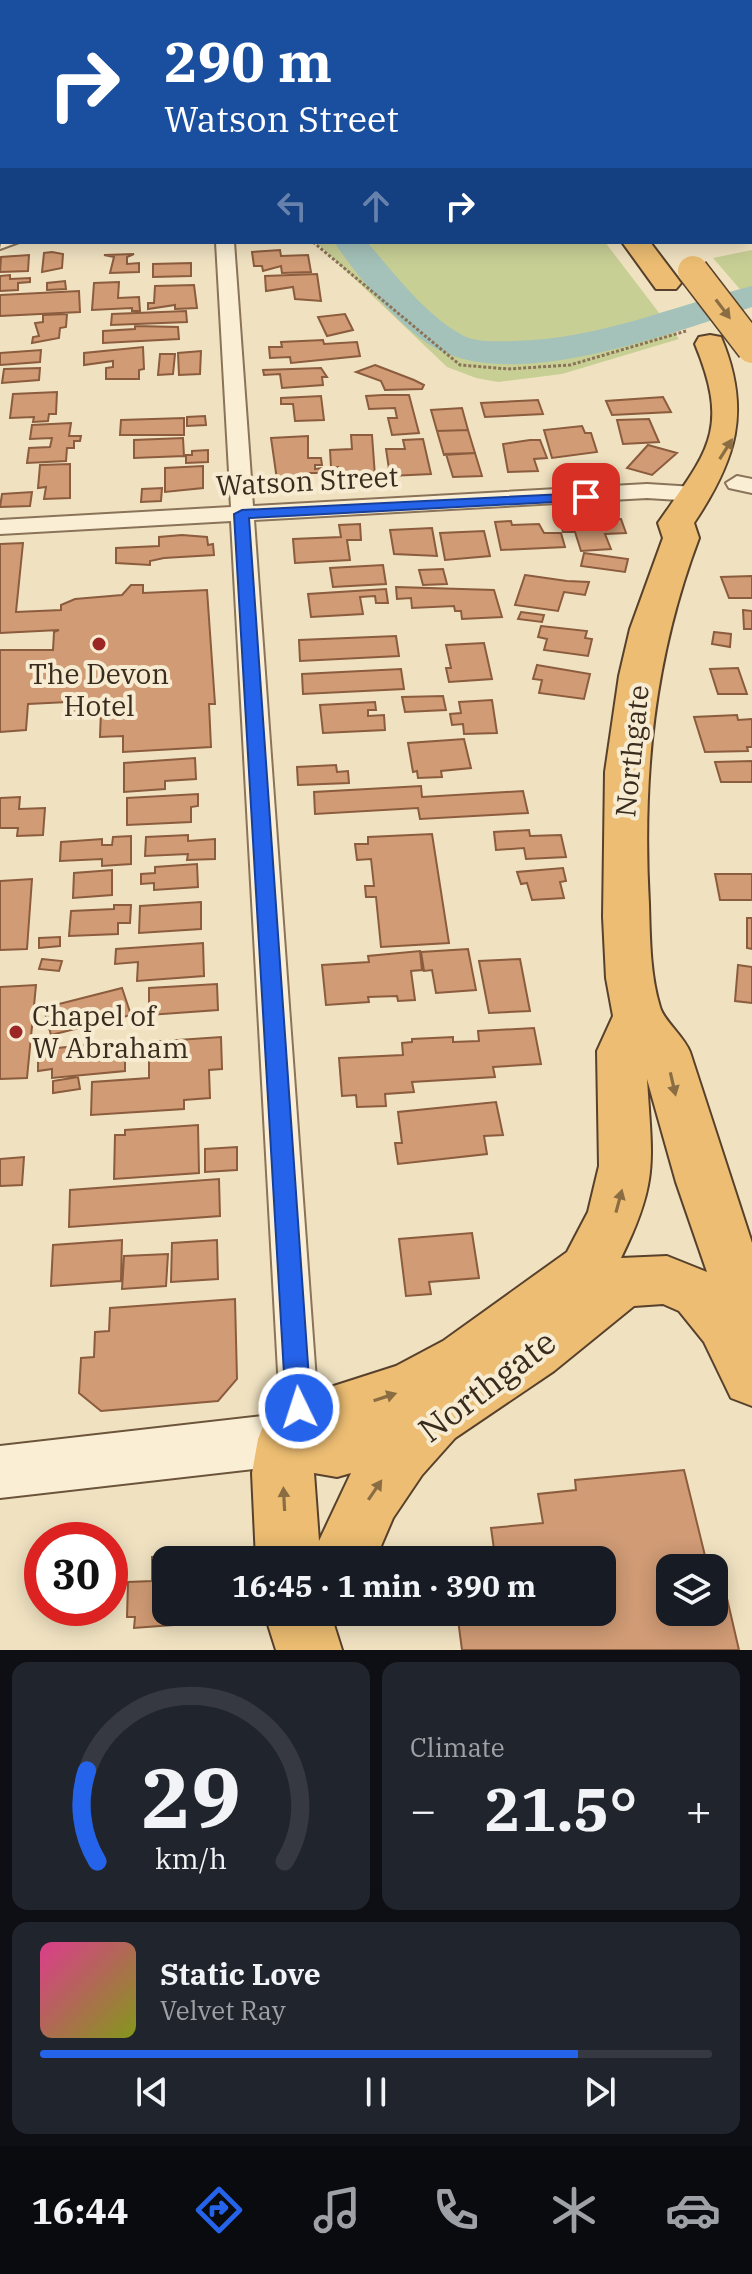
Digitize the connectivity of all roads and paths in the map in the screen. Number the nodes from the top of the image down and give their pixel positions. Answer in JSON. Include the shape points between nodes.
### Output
{"nodes":[{"id":1,"x":225,"y":244,"type":"edge"},
{"id":2,"x":315,"y":244,"type":"edge"},
{"id":3,"x":637,"y":244,"type":"edge"},
{"id":4,"x":686,"y":261,"type":"dead end"},
{"id":5,"x":695,"y":325,"type":"junction"},
{"id":6,"x":752,"y":348,"type":"edge"},
{"id":7,"x":747,"y":477,"type":"edge"},
{"id":8,"x":695,"y":494,"type":"junction"},
{"id":9,"x":618,"y":496,"type":"junction"},
{"id":10,"x":242,"y":514,"type":"junction"},
{"id":11,"x":0,"y":527,"type":"edge"},
{"id":12,"x":679,"y":530,"type":"junction"},
{"id":13,"x":637,"y":1017,"type":"junction"},
{"id":14,"x":585,"y":1270,"type":"junction"},
{"id":15,"x":752,"y":1309,"type":"edge"},
{"id":16,"x":567,"y":1326,"type":"junction"},
{"id":17,"x":752,"y":1379,"type":"edge"},
{"id":18,"x":434,"y":1418,"type":"junction"},
{"id":19,"x":288,"y":1439,"type":"junction"},
{"id":20,"x":0,"y":1472,"type":"edge"},
{"id":21,"x":287,"y":1546,"type":"edge"},
{"id":22,"x":349,"y":1546,"type":"edge"},
{"id":23,"x":301,"y":1626,"type":"edge"},
{"id":24,"x":326,"y":1626,"type":"edge"},
{"id":25,"x":309,"y":1650,"type":"edge"},
{"id":26,"x":321,"y":1650,"type":"edge"}],
"edges":[{"from":1,"to":10,"type":"street"},
{"from":2,"to":5,"type":"path","via":[[460,365],[570,365]]},
{"from":3,"to":5,"type":"highway","name":"Northgate"},
{"from":4,"to":6,"type":"highway","one_way":true,"bridge":true},
{"from":8,"to":5,"type":"highway","name":"Northgate","one_way":true,"via":[[729,446],[740,412],[730,373]]},
{"from":7,"to":12,"type":"highway","via":[[704,529]]},
{"from":8,"to":9,"type":"street","name":"Watson Street","via":[[654,491]]},
{"from":8,"to":12,"type":"highway","name":"Northgate"},
{"from":9,"to":10,"type":"street","name":"Watson Street"},
{"from":9,"to":12,"type":"street","name":"Watson Street","via":[[653,508]]},
{"from":10,"to":11,"type":"street","name":"Watson Street"},
{"from":10,"to":19,"type":"street","via":[[299,1408]]},
{"from":12,"to":13,"type":"highway","name":"Northgate","via":[[646,637],[628,751],[624,879]]},
{"from":14,"to":13,"type":"highway","name":"Northgate","one_way":true,"via":[[607,1234],[623,1185],[628,1141],[622,1049]]},
{"from":13,"to":15,"type":"highway","one_way":true,"via":[[664,1047],[700,1180]]},
{"from":14,"to":16,"type":"highway","name":"Northgate"},
{"from":19,"to":14,"type":"highway","one_way":true,"via":[[336,1411],[409,1389],[464,1360]]},
{"from":16,"to":17,"type":"highway","via":[[622,1282],[667,1280],[708,1301]]},
{"from":16,"to":18,"type":"highway","name":"Northgate","via":[[470,1398]]},
{"from":18,"to":19,"type":"highway","via":[[337,1449]]},
{"from":22,"to":18,"type":"highway","name":"Northgate","one_way":true,"via":[[370,1498]]},
{"from":19,"to":20,"type":"main road"},
{"from":21,"to":19,"type":"highway","one_way":true,"via":[[283,1473]]},
{"from":23,"to":25,"type":"highway"},
{"from":24,"to":26,"type":"highway"}]}
